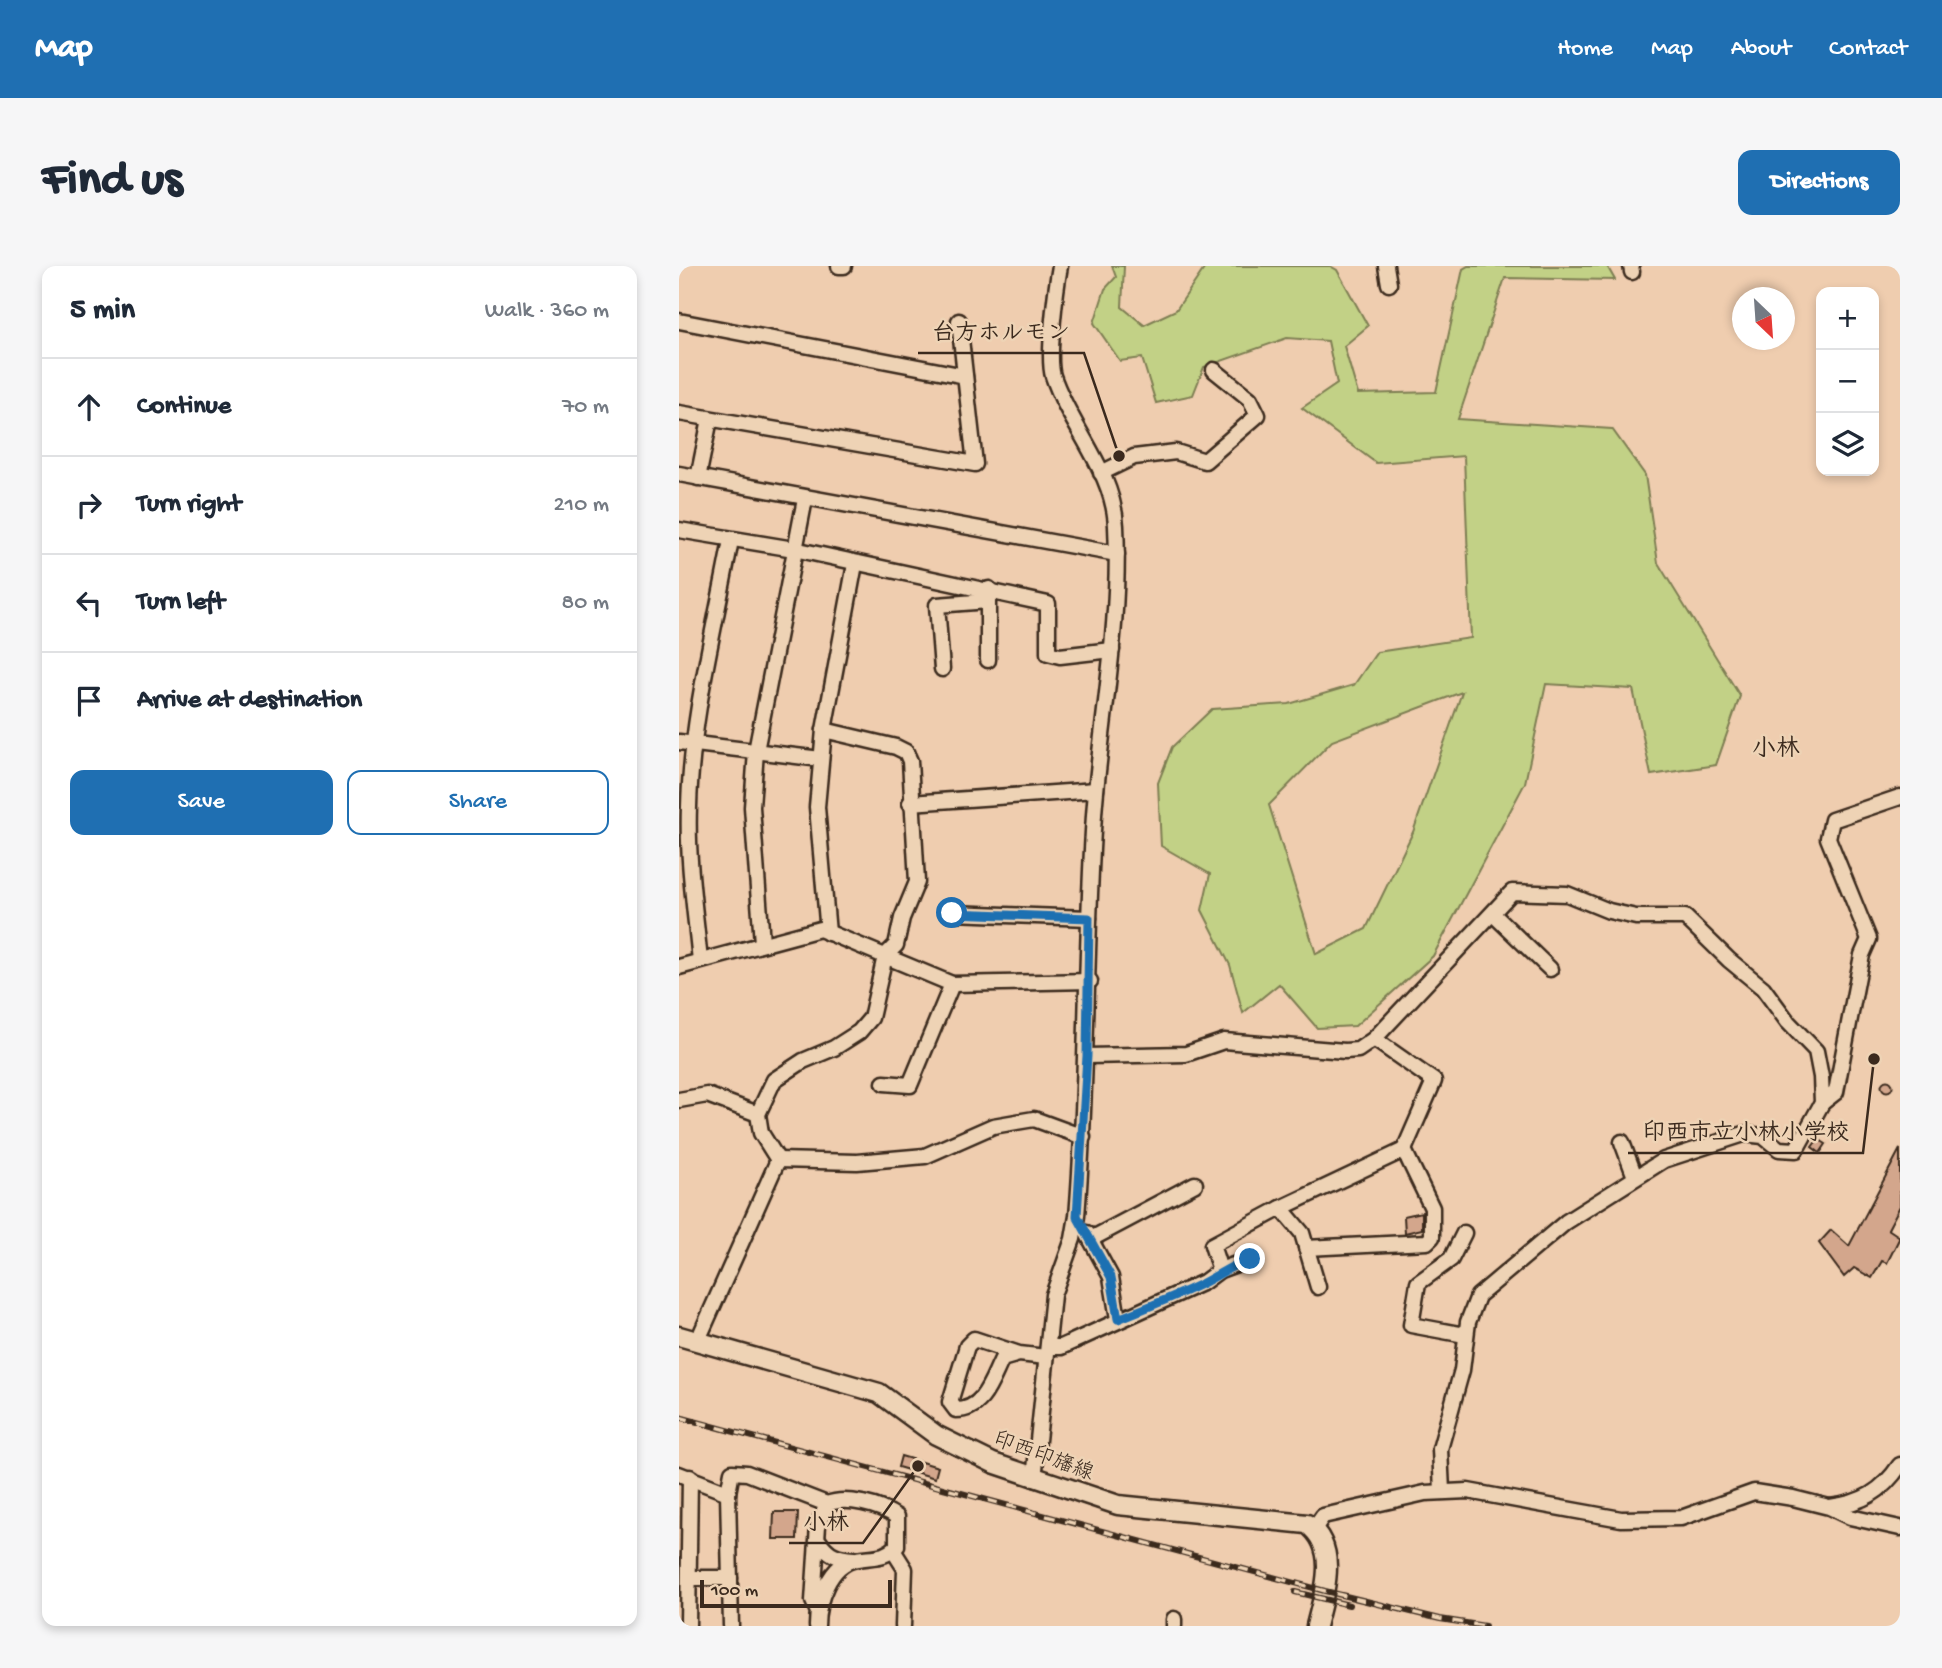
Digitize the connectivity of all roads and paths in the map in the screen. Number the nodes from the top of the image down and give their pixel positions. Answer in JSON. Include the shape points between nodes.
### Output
{"nodes":[{"id":1,"x":1060,"y":266,"type":"edge"},
{"id":2,"x":1386,"y":266,"type":"edge"},
{"id":3,"x":1389,"y":284,"type":"dead end"},
{"id":4,"x":679,"y":321,"type":"edge"},
{"id":5,"x":959,"y":321,"type":"dead end"},
{"id":6,"x":1215,"y":370,"type":"dead end"},
{"id":7,"x":965,"y":376,"type":"junction"},
{"id":8,"x":679,"y":413,"type":"edge"},
{"id":9,"x":710,"y":419,"type":"junction"},
{"id":10,"x":1101,"y":473,"type":"junction"},
{"id":11,"x":679,"y":474,"type":"edge"},
{"id":12,"x":698,"y":478,"type":"junction"},
{"id":13,"x":805,"y":499,"type":"junction"},
{"id":14,"x":679,"y":530,"type":"edge"},
{"id":15,"x":731,"y":540,"type":"junction"},
{"id":16,"x":794,"y":549,"type":"junction"},
{"id":17,"x":1117,"y":554,"type":"junction"},
{"id":18,"x":855,"y":564,"type":"junction"},
{"id":19,"x":989,"y":595,"type":"junction"},
{"id":20,"x":1112,"y":650,"type":"junction"},
{"id":21,"x":988,"y":660,"type":"dead end"},
{"id":22,"x":942,"y":669,"type":"dead end"},
{"id":23,"x":824,"y":730,"type":"junction"},
{"id":24,"x":686,"y":743,"type":"edge"},
{"id":25,"x":757,"y":751,"type":"junction"},
{"id":26,"x":821,"y":759,"type":"junction"},
{"id":27,"x":1096,"y":790,"type":"junction"},
{"id":28,"x":1900,"y":797,"type":"edge"},
{"id":29,"x":911,"y":803,"type":"junction"},
{"id":30,"x":952,"y":913,"type":"dead end"},
{"id":31,"x":1493,"y":914,"type":"junction"},
{"id":32,"x":1089,"y":918,"type":"junction"},
{"id":33,"x":828,"y":933,"type":"junction"},
{"id":34,"x":762,"y":943,"type":"junction"},
{"id":35,"x":885,"y":956,"type":"junction"},
{"id":36,"x":700,"y":961,"type":"junction"},
{"id":37,"x":679,"y":967,"type":"edge"},
{"id":38,"x":1551,"y":970,"type":"dead end"},
{"id":39,"x":1090,"y":981,"type":"junction"},
{"id":40,"x":952,"y":984,"type":"junction"},
{"id":41,"x":1374,"y":1039,"type":"junction"},
{"id":42,"x":1087,"y":1056,"type":"junction"},
{"id":43,"x":884,"y":1083,"type":"dead end"},
{"id":44,"x":679,"y":1100,"type":"edge"},
{"id":45,"x":1822,"y":1103,"type":"junction"},
{"id":46,"x":758,"y":1114,"type":"junction"},
{"id":47,"x":1083,"y":1137,"type":"junction"},
{"id":48,"x":1622,"y":1142,"type":"dead end"},
{"id":49,"x":1404,"y":1150,"type":"junction"},
{"id":50,"x":778,"y":1160,"type":"junction"},
{"id":51,"x":1635,"y":1177,"type":"junction"},
{"id":52,"x":1195,"y":1184,"type":"dead end"},
{"id":53,"x":1281,"y":1208,"type":"junction"},
{"id":54,"x":1077,"y":1216,"type":"junction"},
{"id":55,"x":1464,"y":1233,"type":"dead end"},
{"id":56,"x":1091,"y":1239,"type":"junction"},
{"id":57,"x":1306,"y":1248,"type":"junction"},
{"id":58,"x":1250,"y":1259,"type":"dead end"},
{"id":59,"x":1220,"y":1270,"type":"junction"},
{"id":60,"x":1318,"y":1287,"type":"dead end"},
{"id":61,"x":1118,"y":1319,"type":"junction"},
{"id":62,"x":1465,"y":1335,"type":"junction"},
{"id":63,"x":679,"y":1336,"type":"edge"},
{"id":64,"x":698,"y":1340,"type":"junction"},
{"id":65,"x":1047,"y":1352,"type":"junction"},
{"id":66,"x":1019,"y":1354,"type":"junction"},
{"id":67,"x":1900,"y":1465,"type":"edge"},
{"id":68,"x":685,"y":1476,"type":"edge"},
{"id":69,"x":1034,"y":1479,"type":"junction"},
{"id":70,"x":1442,"y":1491,"type":"junction"},
{"id":71,"x":728,"y":1493,"type":"junction"},
{"id":72,"x":827,"y":1504,"type":"junction"},
{"id":73,"x":1829,"y":1507,"type":"junction"},
{"id":74,"x":684,"y":1517,"type":"edge"},
{"id":75,"x":1900,"y":1528,"type":"edge"},
{"id":76,"x":1314,"y":1529,"type":"junction"},
{"id":77,"x":819,"y":1541,"type":"junction"},
{"id":78,"x":894,"y":1550,"type":"junction"},
{"id":79,"x":684,"y":1557,"type":"edge"},
{"id":80,"x":854,"y":1559,"type":"junction"},
{"id":81,"x":689,"y":1578,"type":"junction"},
{"id":82,"x":730,"y":1578,"type":"junction"},
{"id":83,"x":684,"y":1599,"type":"edge"},
{"id":84,"x":817,"y":1610,"type":"junction"},
{"id":85,"x":688,"y":1626,"type":"edge"},
{"id":86,"x":730,"y":1626,"type":"edge"},
{"id":87,"x":817,"y":1626,"type":"edge"},
{"id":88,"x":904,"y":1626,"type":"edge"},
{"id":89,"x":1316,"y":1626,"type":"edge"}],
"edges":[{"from":1,"to":10,"type":"street","via":[[1052,373]]},
{"from":2,"to":3,"type":"street"},
{"from":4,"to":7,"type":"street"},
{"from":5,"to":7,"type":"street"},
{"from":6,"to":10,"type":"street","via":[[1250,399],[1258,415],[1205,461],[1176,452],[1134,457]]},
{"from":7,"to":9,"type":"street","via":[[975,464]]},
{"from":8,"to":9,"type":"street"},
{"from":9,"to":12,"type":"street"},
{"from":10,"to":17,"type":"street","via":[[1112,498]]},
{"from":11,"to":12,"type":"street"},
{"from":12,"to":13,"type":"street"},
{"from":13,"to":16,"type":"street"},
{"from":13,"to":17,"type":"street"},
{"from":14,"to":15,"type":"street"},
{"from":15,"to":16,"type":"street"},
{"from":15,"to":24,"type":"street"},
{"from":16,"to":18,"type":"street"},
{"from":16,"to":25,"type":"street"},
{"from":17,"to":20,"type":"street"},
{"from":18,"to":19,"type":"street"},
{"from":18,"to":23,"type":"street"},
{"from":19,"to":20,"type":"street","via":[[1048,604],[1048,653],[1060,656]]},
{"from":19,"to":21,"type":"street"},
{"from":19,"to":22,"type":"street","via":[[937,605]]},
{"from":20,"to":27,"type":"street"},
{"from":23,"to":26,"type":"street"},
{"from":23,"to":29,"type":"street","via":[[906,752]]},
{"from":24,"to":25,"type":"street"},
{"from":24,"to":36,"type":"street","via":[[689,860]]},
{"from":25,"to":26,"type":"street"},
{"from":25,"to":34,"type":"street","via":[[752,807]]},
{"from":26,"to":33,"type":"street","via":[[817,807]]},
{"from":27,"to":29,"type":"street"},
{"from":27,"to":32,"type":"street"},
{"from":28,"to":45,"type":"street","via":[[1832,820],[1828,838],[1869,939],[1836,1092]]},
{"from":29,"to":35,"type":"street","via":[[917,882],[896,945]]},
{"from":30,"to":32,"type":"street"},
{"from":31,"to":38,"type":"street"},
{"from":31,"to":41,"type":"street"},
{"from":31,"to":45,"type":"street","via":[[1512,892],[1529,892],[1567,894],[1636,917],[1685,918],[1763,988],[1816,1051]]},
{"from":32,"to":39,"type":"street"},
{"from":33,"to":34,"type":"street","via":[[820,929]]},
{"from":33,"to":35,"type":"street"},
{"from":34,"to":36,"type":"street"},
{"from":35,"to":40,"type":"street"},
{"from":35,"to":46,"type":"street","via":[[871,1018],[834,1048],[774,1080]]},
{"from":36,"to":37,"type":"street"},
{"from":39,"to":40,"type":"street"},
{"from":39,"to":42,"type":"street"},
{"from":40,"to":43,"type":"street","via":[[910,1084]]},
{"from":41,"to":42,"type":"street","via":[[1358,1050],[1345,1051],[1224,1041],[1186,1054]]},
{"from":41,"to":49,"type":"street","via":[[1434,1081]]},
{"from":42,"to":47,"type":"street"},
{"from":44,"to":46,"type":"street","via":[[707,1095]]},
{"from":45,"to":51,"type":"street","via":[[1797,1150],[1779,1149],[1763,1136],[1744,1135],[1664,1160]]},
{"from":46,"to":50,"type":"street","via":[[761,1133]]},
{"from":47,"to":50,"type":"street","via":[[1034,1119],[993,1126],[925,1156],[857,1162]]},
{"from":47,"to":54,"type":"street"},
{"from":48,"to":51,"type":"street"},
{"from":49,"to":53,"type":"street"},
{"from":49,"to":57,"type":"street","via":[[1432,1208],[1432,1237],[1427,1242]]},
{"from":50,"to":64,"type":"street"},
{"from":51,"to":62,"type":"street","via":[[1566,1222],[1485,1289],[1478,1296]]},
{"from":52,"to":56,"type":"street"},
{"from":53,"to":57,"type":"street","via":[[1302,1233]]},
{"from":53,"to":59,"type":"street","via":[[1212,1245]]},
{"from":54,"to":56,"type":"street"},
{"from":54,"to":65,"type":"street","via":[[1053,1295]]},
{"from":55,"to":62,"type":"street","via":[[1451,1259],[1418,1283],[1411,1325]]},
{"from":56,"to":61,"type":"street","via":[[1111,1277]]},
{"from":57,"to":60,"type":"street"},
{"from":58,"to":59,"type":"street"},
{"from":59,"to":61,"type":"street","via":[[1204,1282]]},
{"from":61,"to":65,"type":"street"},
{"from":62,"to":70,"type":"street","via":[[1462,1370],[1440,1449]]},
{"from":63,"to":64,"type":"main road","name":"印西印旛線"},
{"from":64,"to":69,"type":"main road","name":"印西印旛線","via":[[879,1393],[936,1435]]},
{"from":65,"to":66,"type":"street"},
{"from":65,"to":69,"type":"street"},
{"from":66,"to":66,"type":"street","via":[[1002,1360],[980,1402],[969,1410],[956,1410],[950,1402],[967,1346],[974,1339]]},
{"from":67,"to":73,"type":"street","via":[[1873,1494],[1855,1504]]},
{"from":68,"to":71,"type":"street"},
{"from":68,"to":74,"type":"street"},
{"from":69,"to":76,"type":"main road","name":"印西印旛線","via":[[1133,1508],[1297,1522]]},
{"from":70,"to":73,"type":"street","via":[[1468,1491],[1621,1519],[1681,1518],[1754,1492]]},
{"from":70,"to":76,"type":"street","via":[[1323,1516]]},
{"from":71,"to":72,"type":"street","via":[[732,1472],[747,1473]]},
{"from":71,"to":82,"type":"street"},
{"from":72,"to":77,"type":"street","via":[[818,1524]]},
{"from":72,"to":78,"type":"street","via":[[840,1499],[890,1512],[897,1517],[899,1534]]},
{"from":73,"to":75,"type":"street","via":[[1850,1517]]},
{"from":74,"to":79,"type":"street"},
{"from":76,"to":89,"type":"main road","via":[[1327,1558]]},
{"from":77,"to":80,"type":"street","via":[[827,1552]]},
{"from":77,"to":84,"type":"street","via":[[813,1601]]},
{"from":78,"to":80,"type":"street","via":[[876,1558]]},
{"from":78,"to":88,"type":"street","via":[[905,1569]]},
{"from":79,"to":81,"type":"street"},
{"from":80,"to":84,"type":"street","via":[[829,1581]]},
{"from":81,"to":82,"type":"street"},
{"from":81,"to":83,"type":"street"},
{"from":82,"to":86,"type":"street"},
{"from":83,"to":85,"type":"street"},
{"from":84,"to":87,"type":"street"}]}
